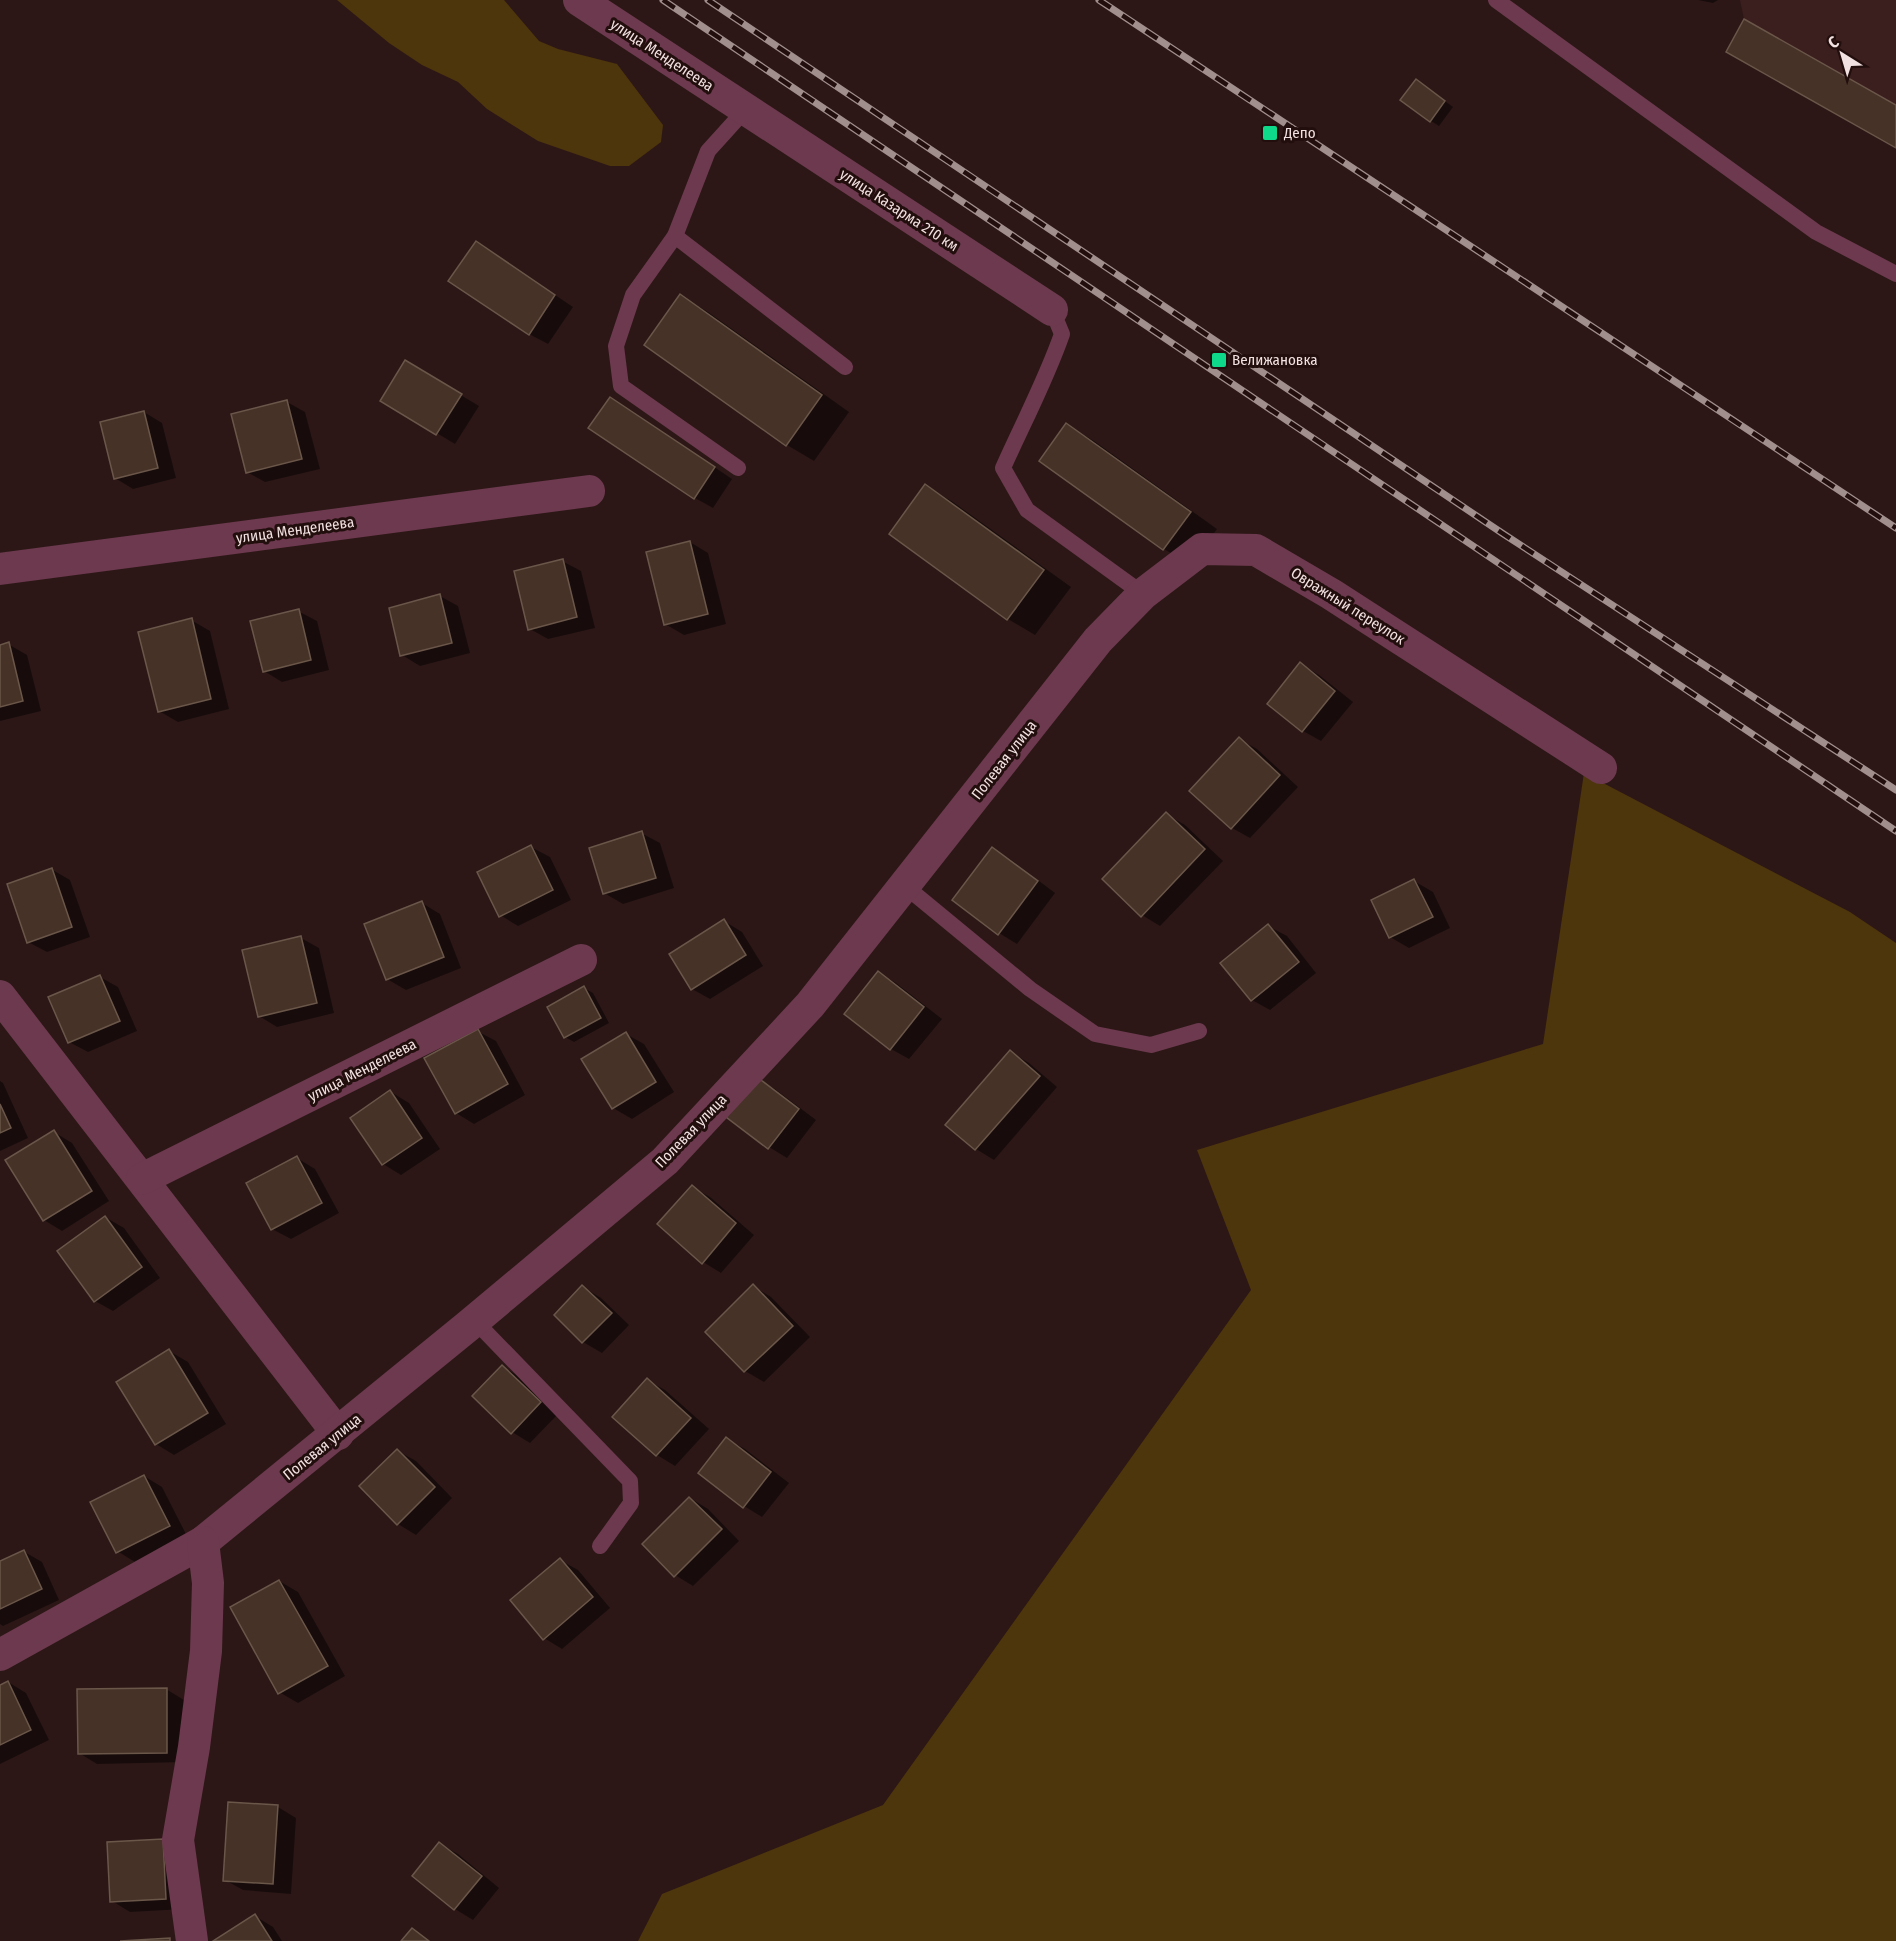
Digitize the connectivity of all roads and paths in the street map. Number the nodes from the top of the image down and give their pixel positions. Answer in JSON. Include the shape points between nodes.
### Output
{"nodes":[{"id":1,"x":579,"y":0,"type":"edge"},
{"id":2,"x":1496,"y":0,"type":"edge"},
{"id":3,"x":746,"y":109,"type":"junction"},
{"id":4,"x":675,"y":236,"type":"junction"},
{"id":5,"x":1896,"y":274,"type":"edge"},
{"id":6,"x":1052,"y":310,"type":"joint"},
{"id":7,"x":844,"y":367,"type":"dead end"},
{"id":8,"x":738,"y":468,"type":"dead end"},
{"id":9,"x":589,"y":490,"type":"dead end"},
{"id":10,"x":0,"y":569,"type":"edge"},
{"id":11,"x":1143,"y":594,"type":"junction"},
{"id":12,"x":1098,"y":640,"type":"joint"},
{"id":13,"x":1600,"y":768,"type":"dead end"},
{"id":14,"x":905,"y":886,"type":"junction"},
{"id":15,"x":581,"y":960,"type":"dead end"},
{"id":16,"x":0,"y":996,"type":"edge"},
{"id":17,"x":1199,"y":1031,"type":"dead end"},
{"id":18,"x":142,"y":1179,"type":"junction"},
{"id":19,"x":475,"y":1320,"type":"junction"},
{"id":20,"x":338,"y":1434,"type":"junction"},
{"id":21,"x":203,"y":1542,"type":"junction"},
{"id":22,"x":600,"y":1546,"type":"dead end"},
{"id":23,"x":0,"y":1655,"type":"edge"},
{"id":24,"x":192,"y":1941,"type":"edge"}],
"edges":[{"from":1,"to":3,"type":"street","name":"улица Менделеева"},
{"from":2,"to":5,"type":"lane","via":[[1816,232]]},
{"from":3,"to":4,"type":"lane","via":[[708,151]]},
{"from":3,"to":6,"type":"street","name":"улица Казарма 210 км"},
{"from":4,"to":7,"type":"lane"},
{"from":4,"to":8,"type":"lane","via":[[633,295],[616,346],[621,386]]},
{"from":6,"to":11,"type":"lane","via":[[1062,334],[1004,468],[1027,510]]},
{"from":9,"to":10,"type":"street","name":"улица Менделеева"},
{"from":11,"to":12,"type":"street","name":"Овражный переулок"},
{"from":11,"to":13,"type":"street","name":"Овражный переулок","via":[[1202,549],[1256,549]]},
{"from":12,"to":14,"type":"street","name":"Полевая улица"},
{"from":14,"to":17,"type":"lane","via":[[1030,989],[1095,1034],[1151,1045]]},
{"from":14,"to":19,"type":"street","name":"Полевая улица","via":[[810,1005],[665,1161]]},
{"from":15,"to":18,"type":"street","name":"улица Менделеева"},
{"from":16,"to":18,"type":"street"},
{"from":18,"to":20,"type":"street"},
{"from":19,"to":20,"type":"street","name":"Полевая улица"},
{"from":19,"to":22,"type":"lane","via":[[630,1481],[632,1503]]},
{"from":20,"to":21,"type":"street","name":"Полевая улица"},
{"from":21,"to":23,"type":"street","name":"Полевая улица"},
{"from":21,"to":24,"type":"street","via":[[208,1583],[206,1651],[178,1840]]}]}
